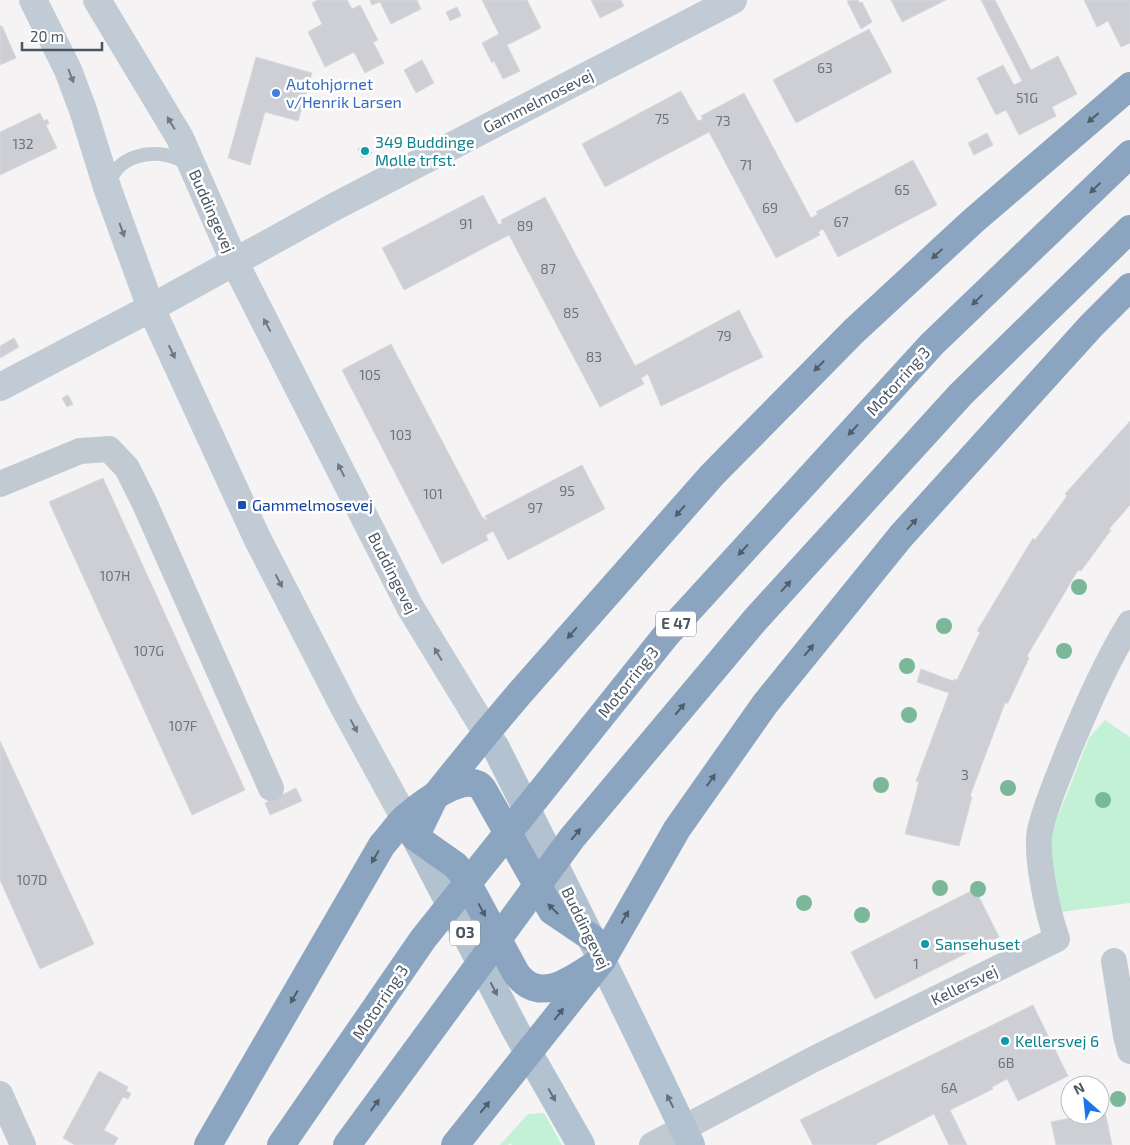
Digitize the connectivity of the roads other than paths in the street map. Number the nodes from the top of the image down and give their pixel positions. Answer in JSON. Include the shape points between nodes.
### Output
{"nodes":[{"id":1,"x":33,"y":0,"type":"edge"},
{"id":2,"x":97,"y":0,"type":"edge"},
{"id":3,"x":733,"y":0,"type":"edge"},
{"id":4,"x":1130,"y":86,"type":"edge"},
{"id":5,"x":1130,"y":154,"type":"edge"},
{"id":6,"x":196,"y":175,"type":"junction"},
{"id":7,"x":108,"y":190,"type":"junction"},
{"id":8,"x":1130,"y":229,"type":"edge"},
{"id":9,"x":235,"y":263,"type":"junction"},
{"id":10,"x":1130,"y":287,"type":"edge"},
{"id":11,"x":151,"y":308,"type":"junction"},
{"id":12,"x":0,"y":387,"type":"edge"},
{"id":13,"x":0,"y":484,"type":"edge"},
{"id":14,"x":1130,"y":623,"type":"edge"},
{"id":15,"x":492,"y":740,"type":"junction"},
{"id":16,"x":271,"y":788,"type":"dead end"},
{"id":17,"x":435,"y":796,"type":"junction"},
{"id":18,"x":410,"y":828,"type":"junction"},
{"id":19,"x":597,"y":949,"type":"junction"},
{"id":20,"x":1114,"y":961,"type":"dead end"},
{"id":21,"x":1130,"y":1051,"type":"edge"},
{"id":22,"x":529,"y":1052,"type":"junction"},
{"id":23,"x":0,"y":1094,"type":"edge"},
{"id":24,"x":687,"y":1136,"type":"edge"},
{"id":25,"x":23,"y":1145,"type":"edge"},
{"id":26,"x":208,"y":1145,"type":"edge"},
{"id":27,"x":281,"y":1145,"type":"edge"},
{"id":28,"x":347,"y":1145,"type":"edge"},
{"id":29,"x":455,"y":1145,"type":"edge"},
{"id":30,"x":581,"y":1145,"type":"edge"},
{"id":31,"x":652,"y":1145,"type":"edge"}],
"edges":[{"from":1,"to":7,"type":"street","one_way":true,"via":[[68,70]]},
{"from":6,"to":2,"type":"street","name":"Buddingevej","one_way":true,"via":[[180,138]]},
{"from":3,"to":9,"type":"street","name":"Gammelmosevej","via":[[334,207]]},
{"from":4,"to":15,"type":"highway","one_way":true,"via":[[973,221],[854,331],[712,475],[519,694]]},
{"from":5,"to":27,"type":"highway","name":"Motorring 3","number":"E 47","one_way":true,"via":[[932,344],[667,634],[423,939]]},
{"from":6,"to":7,"type":"lane","via":[[178,158],[147,153],[118,168],[110,178]]},
{"from":6,"to":9,"type":"street","name":"Buddingevej"},
{"from":7,"to":11,"type":"street","one_way":true},
{"from":28,"to":8,"type":"highway","one_way":true,"via":[[572,838],[755,620],[961,394]]},
{"from":9,"to":11,"type":"street","name":"Gammelmosevej"},
{"from":15,"to":9,"type":"street","name":"Buddingevej","one_way":true,"via":[[410,607]]},
{"from":19,"to":10,"type":"highway","one_way":true,"via":[[765,704],[901,536],[1090,326]]},
{"from":11,"to":12,"type":"street","name":"Gammelmosevej"},
{"from":11,"to":18,"type":"street","one_way":true,"via":[[257,538]]},
{"from":13,"to":16,"type":"street","via":[[80,451],[109,449],[127,468]]},
{"from":14,"to":24,"type":"street","name":"Kellersvej","via":[[1089,700],[1040,831],[1040,863],[1057,938],[812,1060]]},
{"from":15,"to":17,"type":"highway"},
{"from":15,"to":19,"type":"main road","name":"Buddingevej"},
{"from":17,"to":18,"type":"highway"},
{"from":19,"to":17,"type":"highway","one_way":true,"via":[[552,911],[482,787],[474,782],[465,782]]},
{"from":18,"to":19,"type":"highway","one_way":true,"via":[[462,873],[516,973],[530,987],[549,988],[566,983]]},
{"from":18,"to":22,"type":"main road","number":"O3","one_way":true},
{"from":18,"to":26,"type":"highway","one_way":true,"via":[[382,845]]},
{"from":22,"to":19,"type":"highway","one_way":true},
{"from":24,"to":19,"type":"main road","name":"Buddingevej","one_way":true},
{"from":20,"to":21,"type":"street"},
{"from":29,"to":22,"type":"highway","one_way":true},
{"from":22,"to":30,"type":"main road","number":"O3","one_way":true},
{"from":23,"to":25,"type":"street"},
{"from":24,"to":31,"type":"street","name":"Kellersvej"}]}
